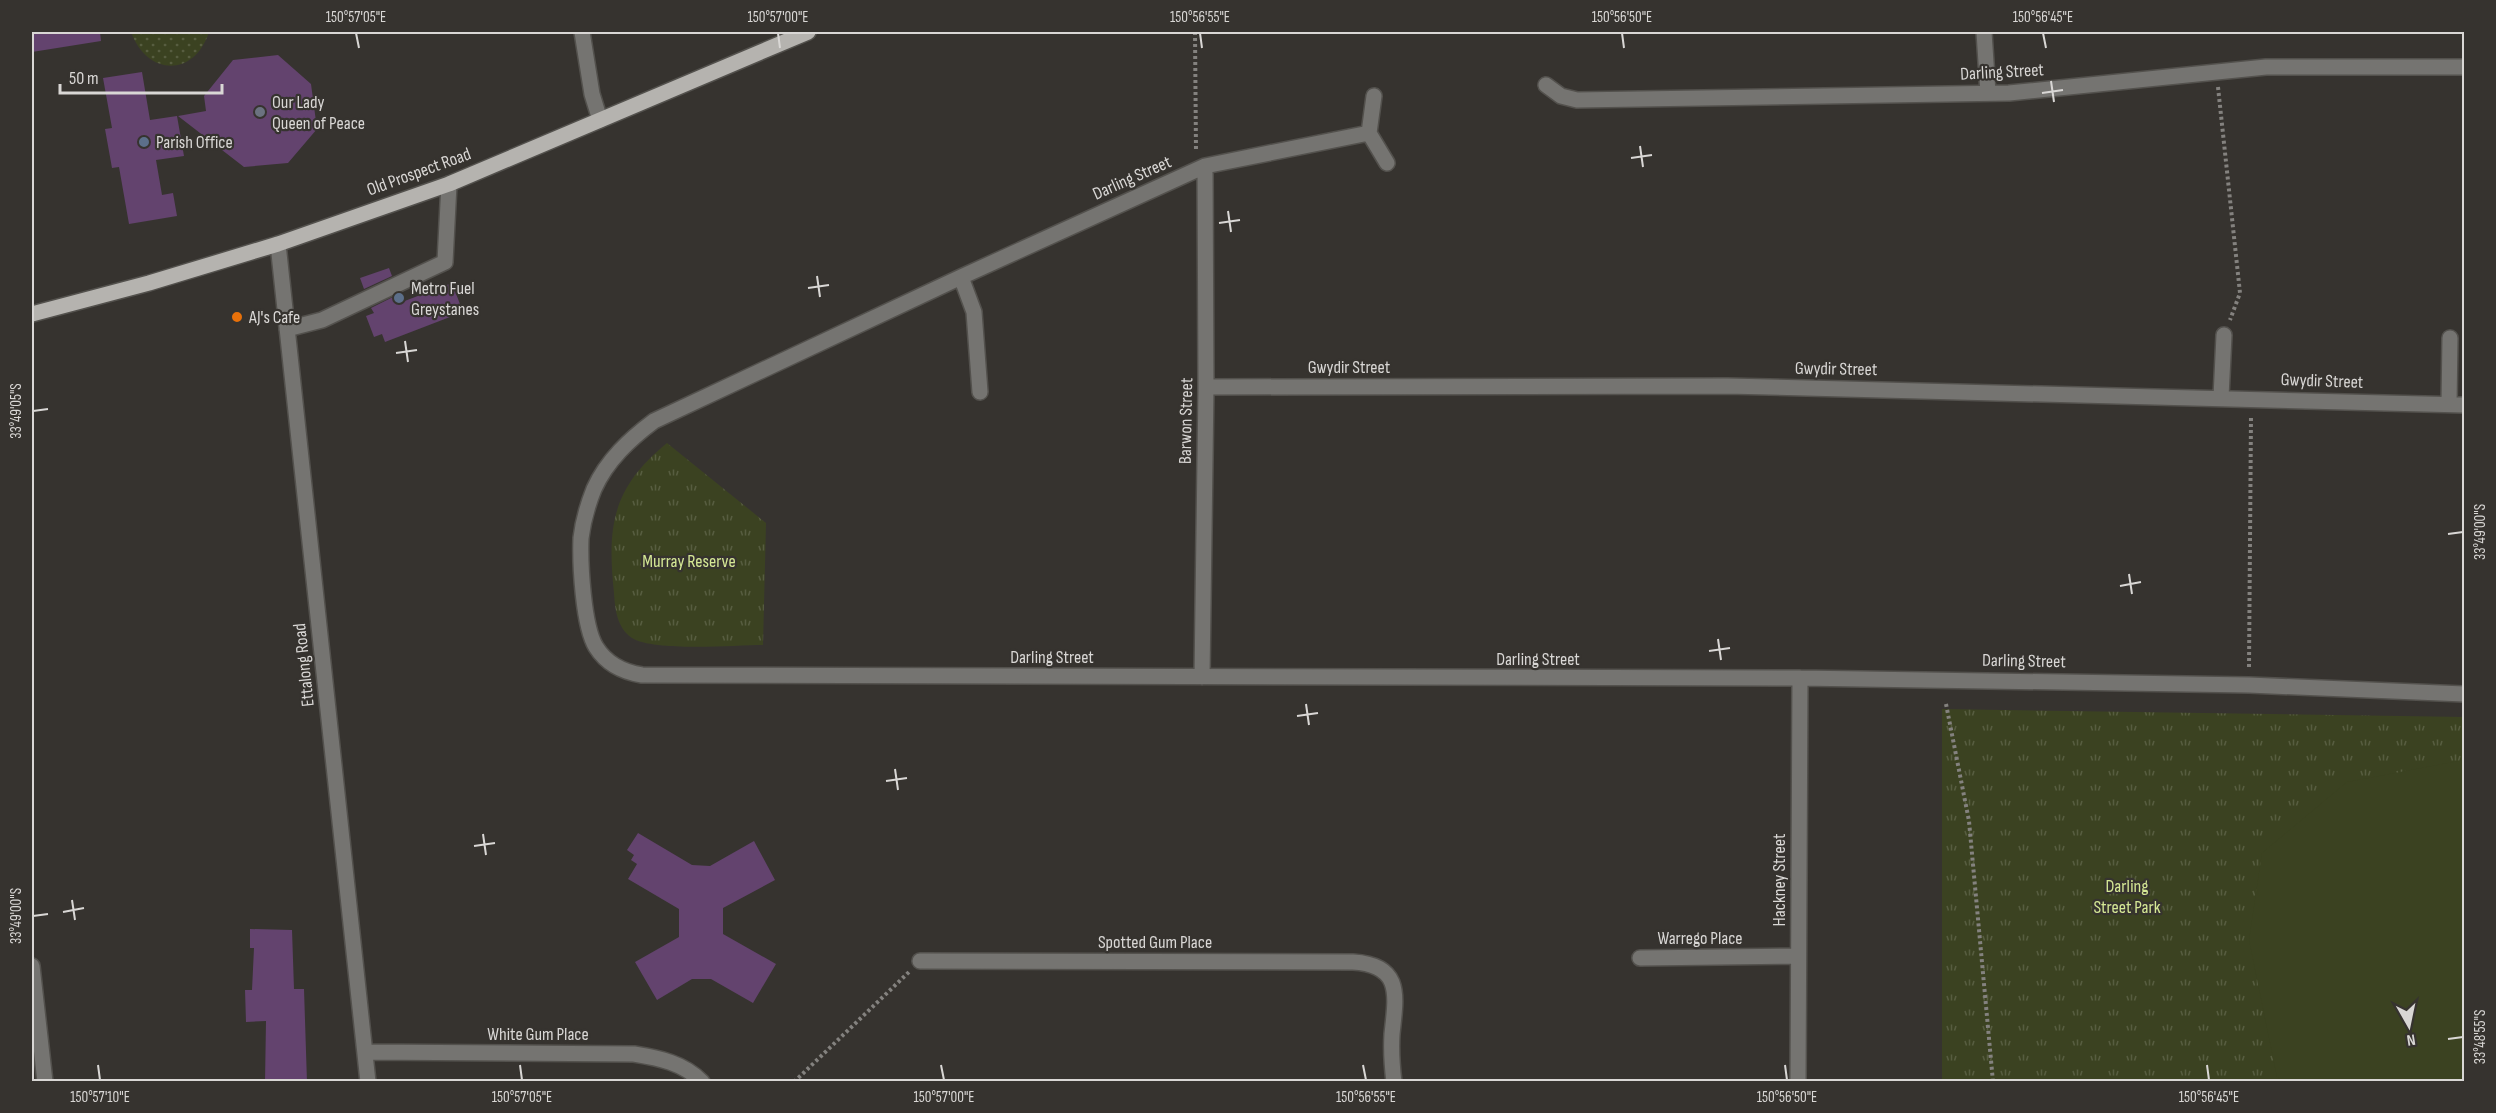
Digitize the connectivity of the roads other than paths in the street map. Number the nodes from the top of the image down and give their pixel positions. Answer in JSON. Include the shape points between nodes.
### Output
{"nodes":[{"id":1,"x":582,"y":32,"type":"edge"},
{"id":2,"x":808,"y":32,"type":"edge"},
{"id":3,"x":1984,"y":32,"type":"edge"},
{"id":4,"x":2464,"y":66,"type":"edge"},
{"id":5,"x":1545,"y":85,"type":"dead end"},
{"id":6,"x":1988,"y":93,"type":"junction"},
{"id":7,"x":1374,"y":96,"type":"dead end"},
{"id":8,"x":600,"y":120,"type":"junction"},
{"id":9,"x":1369,"y":134,"type":"junction"},
{"id":10,"x":1387,"y":162,"type":"dead end"},
{"id":11,"x":1201,"y":168,"type":"junction"},
{"id":12,"x":449,"y":184,"type":"junction"},
{"id":13,"x":278,"y":244,"type":"junction"},
{"id":14,"x":962,"y":277,"type":"junction"},
{"id":15,"x":32,"y":314,"type":"edge"},
{"id":16,"x":287,"y":329,"type":"junction"},
{"id":17,"x":2224,"y":334,"type":"road end"},
{"id":18,"x":2450,"y":338,"type":"dead end"},
{"id":19,"x":1206,"y":387,"type":"junction"},
{"id":20,"x":980,"y":392,"type":"dead end"},
{"id":21,"x":2221,"y":397,"type":"junction"},
{"id":22,"x":2457,"y":405,"type":"edge"},
{"id":23,"x":1202,"y":676,"type":"junction"},
{"id":24,"x":1800,"y":678,"type":"junction"},
{"id":25,"x":2464,"y":694,"type":"edge"},
{"id":26,"x":1798,"y":956,"type":"junction"},
{"id":27,"x":1640,"y":958,"type":"dead end"},
{"id":28,"x":920,"y":961,"type":"road end"},
{"id":29,"x":32,"y":966,"type":"edge"},
{"id":30,"x":33,"y":999,"type":"edge"},
{"id":31,"x":365,"y":1052,"type":"junction"},
{"id":32,"x":45,"y":1082,"type":"edge"},
{"id":33,"x":369,"y":1082,"type":"edge"},
{"id":34,"x":702,"y":1082,"type":"edge"},
{"id":35,"x":1394,"y":1082,"type":"edge"},
{"id":36,"x":1798,"y":1082,"type":"edge"}],
"edges":[{"from":1,"to":8,"type":"street"},
{"from":2,"to":8,"type":"main road","name":"Old Prospect Road"},
{"from":3,"to":6,"type":"street"},
{"from":4,"to":6,"type":"street","name":"Darling Street","via":[[2289,66]]},
{"from":5,"to":6,"type":"street","name":"Darling Street","via":[[1561,96],[1577,100]]},
{"from":7,"to":9,"type":"street"},
{"from":8,"to":12,"type":"main road","name":"Old Prospect Road"},
{"from":9,"to":10,"type":"street"},
{"from":9,"to":11,"type":"street","name":"Darling Street"},
{"from":11,"to":14,"type":"street","name":"Darling Street"},
{"from":11,"to":19,"type":"street","name":"Barwon Street"},
{"from":12,"to":13,"type":"main road","name":"Old Prospect Road"},
{"from":12,"to":16,"type":"street","via":[[445,262],[322,320]]},
{"from":13,"to":15,"type":"main road","name":"Old Prospect Road"},
{"from":13,"to":16,"type":"street","name":"Ettalong Road"},
{"from":14,"to":20,"type":"street","via":[[974,312]]},
{"from":14,"to":23,"type":"street","name":"Darling Street","via":[[654,420],[613,458],[595,487],[581,538],[590,633],[609,670],[642,675]]},
{"from":16,"to":31,"type":"street","name":"Ettalong Road"},
{"from":17,"to":21,"type":"street"},
{"from":18,"to":22,"type":"street"},
{"from":19,"to":21,"type":"street","name":"Gwydir Street","via":[[1727,386]]},
{"from":19,"to":23,"type":"street","name":"Barwon Street"},
{"from":21,"to":22,"type":"street","name":"Gwydir Street"},
{"from":23,"to":24,"type":"street","name":"Darling Street"},
{"from":24,"to":25,"type":"street","name":"Darling Street","via":[[2248,685]]},
{"from":24,"to":26,"type":"street","name":"Hackney Street"},
{"from":26,"to":27,"type":"street","name":"Warrego Place"},
{"from":26,"to":36,"type":"street","name":"Hackney Street"},
{"from":28,"to":35,"type":"street","name":"Spotted Gum Place","via":[[1353,962],[1392,969],[1396,998]]},
{"from":29,"to":30,"type":"street"},
{"from":30,"to":32,"type":"street"},
{"from":31,"to":33,"type":"street","name":"Ettalong Road"},
{"from":31,"to":34,"type":"street","name":"White Gum Place","via":[[634,1054],[662,1059],[693,1072]]}]}
